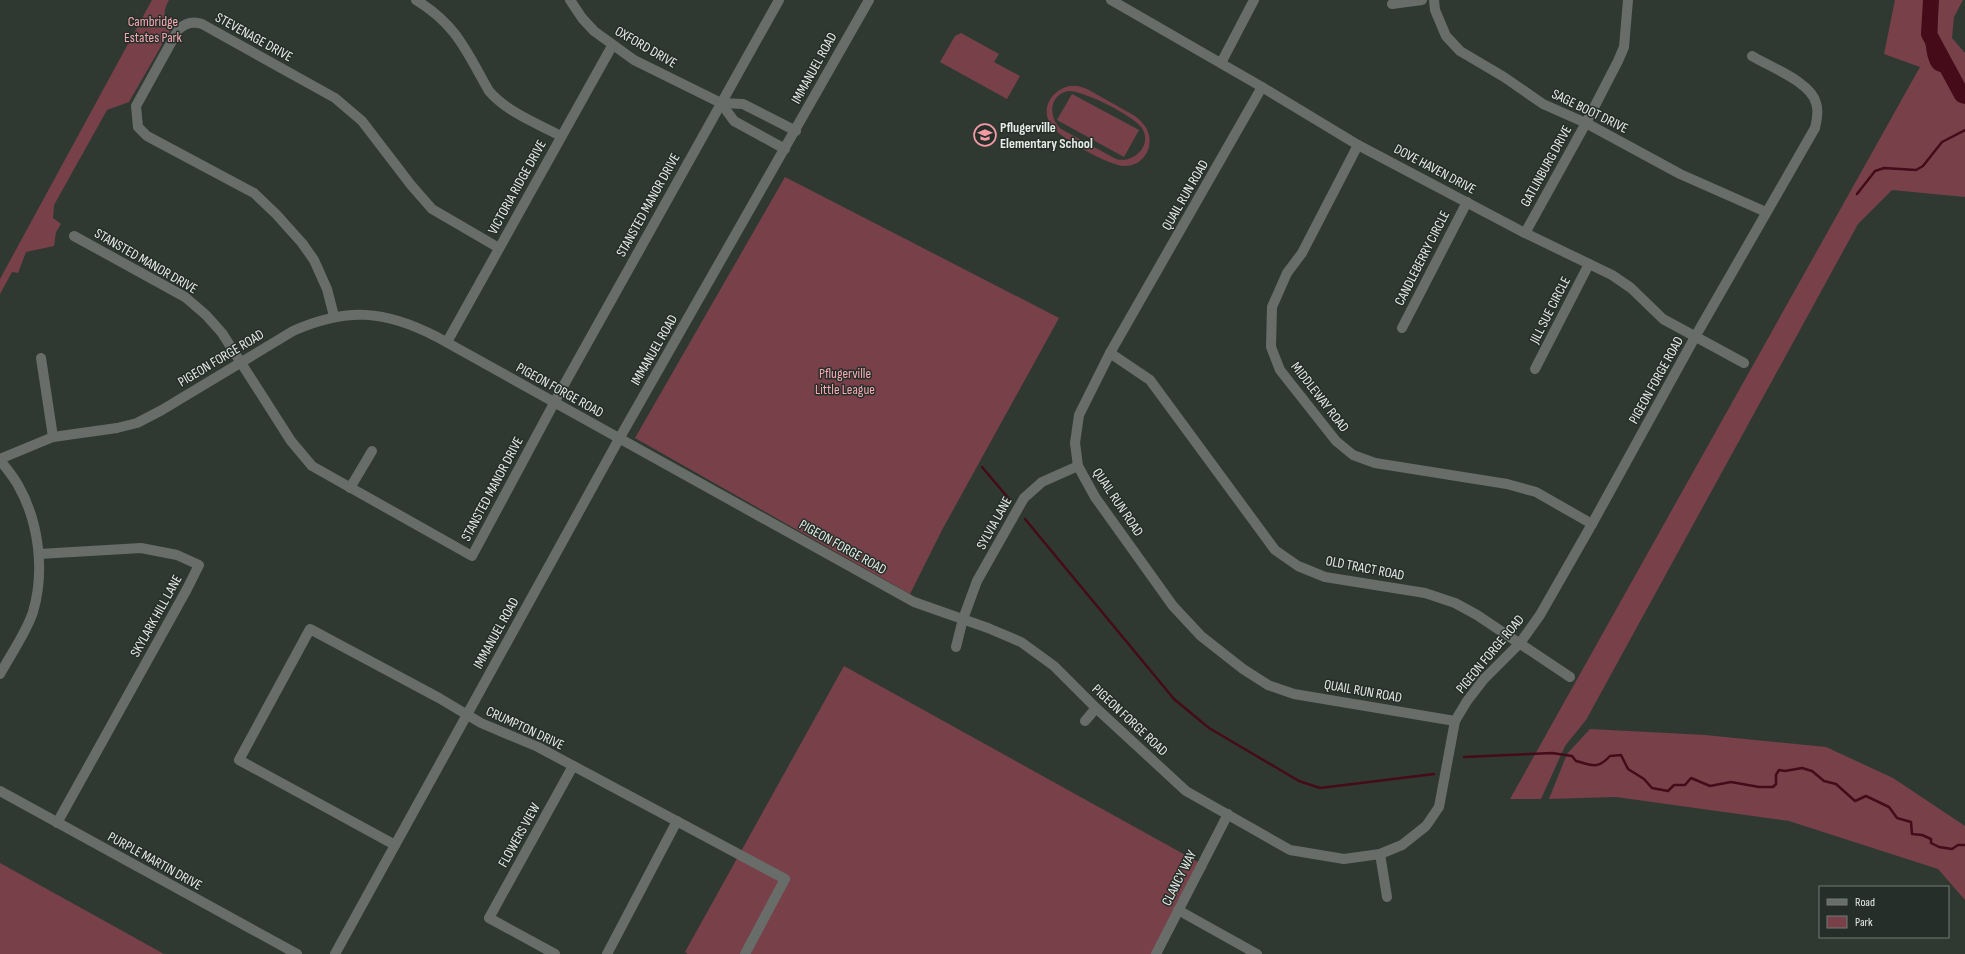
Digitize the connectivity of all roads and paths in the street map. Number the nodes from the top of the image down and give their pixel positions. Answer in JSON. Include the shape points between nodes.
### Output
{"nodes":[{"id":1,"x":416,"y":0,"type":"edge"},
{"id":2,"x":570,"y":0,"type":"edge"},
{"id":3,"x":779,"y":0,"type":"edge"},
{"id":4,"x":869,"y":0,"type":"edge"},
{"id":5,"x":1111,"y":0,"type":"edge"},
{"id":6,"x":1254,"y":0,"type":"edge"},
{"id":7,"x":1422,"y":0,"type":"edge"},
{"id":8,"x":1434,"y":0,"type":"edge"},
{"id":9,"x":1628,"y":0,"type":"edge"},
{"id":10,"x":1392,"y":4,"type":"dead end"},
{"id":11,"x":612,"y":46,"type":"junction"},
{"id":12,"x":1752,"y":56,"type":"dead end"},
{"id":13,"x":1221,"y":63,"type":"junction"},
{"id":14,"x":1262,"y":87,"type":"junction"},
{"id":15,"x":721,"y":103,"type":"junction"},
{"id":16,"x":1586,"y":123,"type":"junction"},
{"id":17,"x":796,"y":131,"type":"junction"},
{"id":18,"x":561,"y":136,"type":"junction"},
{"id":19,"x":1358,"y":145,"type":"junction"},
{"id":20,"x":786,"y":149,"type":"junction"},
{"id":21,"x":1467,"y":202,"type":"junction"},
{"id":22,"x":1766,"y":212,"type":"junction"},
{"id":23,"x":1525,"y":232,"type":"junction"},
{"id":24,"x":74,"y":236,"type":"dead end"},
{"id":25,"x":499,"y":248,"type":"junction"},
{"id":26,"x":1589,"y":264,"type":"junction"},
{"id":27,"x":334,"y":316,"type":"junction"},
{"id":28,"x":1402,"y":328,"type":"dead end"},
{"id":29,"x":1695,"y":337,"type":"junction"},
{"id":30,"x":448,"y":342,"type":"junction"},
{"id":31,"x":1110,"y":353,"type":"junction"},
{"id":32,"x":41,"y":358,"type":"dead end"},
{"id":33,"x":242,"y":361,"type":"junction"},
{"id":34,"x":1744,"y":363,"type":"dead end"},
{"id":35,"x":1535,"y":369,"type":"dead end"},
{"id":36,"x":554,"y":403,"type":"junction"},
{"id":37,"x":53,"y":437,"type":"junction"},
{"id":38,"x":619,"y":439,"type":"junction"},
{"id":39,"x":372,"y":451,"type":"dead end"},
{"id":40,"x":0,"y":460,"type":"edge"},
{"id":41,"x":1078,"y":466,"type":"junction"},
{"id":42,"x":350,"y":488,"type":"junction"},
{"id":43,"x":1592,"y":524,"type":"junction"},
{"id":44,"x":39,"y":554,"type":"junction"},
{"id":45,"x":963,"y":619,"type":"junction"},
{"id":46,"x":1520,"y":644,"type":"junction"},
{"id":47,"x":956,"y":646,"type":"dead end"},
{"id":48,"x":0,"y":674,"type":"edge"},
{"id":49,"x":1570,"y":677,"type":"dead end"},
{"id":50,"x":1096,"y":708,"type":"junction"},
{"id":51,"x":466,"y":715,"type":"junction"},
{"id":52,"x":1085,"y":721,"type":"dead end"},
{"id":53,"x":1455,"y":721,"type":"junction"},
{"id":54,"x":573,"y":766,"type":"junction"},
{"id":55,"x":0,"y":792,"type":"edge"},
{"id":56,"x":1228,"y":814,"type":"junction"},
{"id":57,"x":677,"y":821,"type":"junction"},
{"id":58,"x":57,"y":823,"type":"junction"},
{"id":59,"x":395,"y":846,"type":"junction"},
{"id":60,"x":1380,"y":854,"type":"junction"},
{"id":61,"x":1387,"y":897,"type":"dead end"},
{"id":62,"x":1178,"y":910,"type":"junction"},
{"id":63,"x":297,"y":954,"type":"edge"},
{"id":64,"x":335,"y":954,"type":"edge"},
{"id":65,"x":555,"y":954,"type":"edge"},
{"id":66,"x":607,"y":954,"type":"edge"},
{"id":67,"x":745,"y":954,"type":"edge"},
{"id":68,"x":1156,"y":954,"type":"edge"},
{"id":69,"x":1257,"y":954,"type":"edge"}],
"edges":[{"from":1,"to":18,"type":"street","via":[[433,10],[454,32],[496,99]]},
{"from":2,"to":11,"type":"street","name":"OXFORD DRIVE","via":[[590,27]]},
{"from":3,"to":15,"type":"street","name":"STANSTED MANOR DRIVE"},
{"from":4,"to":17,"type":"street","name":"IMMANUEL ROAD"},
{"from":5,"to":13,"type":"street","name":"DOVE HAVEN DRIVE"},
{"from":6,"to":13,"type":"street"},
{"from":7,"to":10,"type":"street"},
{"from":8,"to":16,"type":"street","name":"SAGE BOOT DRIVE","via":[[1435,10],[1446,36],[1460,51],[1543,104]]},
{"from":9,"to":16,"type":"street","name":"GATLINBURG DRIVE","via":[[1624,47]]},
{"from":11,"to":15,"type":"street","name":"OXFORD DRIVE","via":[[634,60]]},
{"from":11,"to":18,"type":"street","name":"VICTORIA RIDGE DRIVE"},
{"from":12,"to":22,"type":"street","name":"PIGEON FORGE ROAD","via":[[1807,87],[1817,104],[1818,115],[1815,128]]},
{"from":13,"to":14,"type":"street","name":"DOVE HAVEN DRIVE"},
{"from":14,"to":19,"type":"street","name":"DOVE HAVEN DRIVE"},
{"from":14,"to":31,"type":"street","name":"QUAIL RUN ROAD"},
{"from":15,"to":17,"type":"street","via":[[743,104]]},
{"from":15,"to":20,"type":"street","via":[[734,121]]},
{"from":15,"to":36,"type":"street","name":"STANSTED MANOR DRIVE"},
{"from":16,"to":22,"type":"street","name":"SAGE BOOT DRIVE","via":[[1680,174]]},
{"from":16,"to":23,"type":"street","name":"GATLINBURG DRIVE"},
{"from":17,"to":20,"type":"street","name":"IMMANUEL ROAD"},
{"from":18,"to":25,"type":"street","name":"VICTORIA RIDGE DRIVE"},
{"from":19,"to":21,"type":"street","name":"DOVE HAVEN DRIVE"},
{"from":19,"to":43,"type":"street","name":"MIDDLEWAY ROAD","via":[[1302,253],[1287,273],[1272,307],[1271,348],[1280,370],[1336,442],[1353,454],[1375,463],[1507,484],[1536,492]]},
{"from":20,"to":38,"type":"street","name":"IMMANUEL ROAD"},
{"from":21,"to":23,"type":"street","name":"DOVE HAVEN DRIVE"},
{"from":21,"to":28,"type":"street","name":"CANDLEBERRY CIRCLE"},
{"from":22,"to":29,"type":"street","name":"PIGEON FORGE ROAD"},
{"from":23,"to":26,"type":"street","name":"DOVE HAVEN DRIVE"},
{"from":24,"to":33,"type":"street","name":"STANSTED MANOR DRIVE","via":[[184,297],[206,315]]},
{"from":25,"to":27,"type":"street","name":"STEVENAGE DRIVE","via":[[432,209],[362,121],[335,98],[202,24],[196,22],[183,26],[178,30],[136,106],[138,127],[147,136],[254,194],[276,214],[314,260],[327,289]]},
{"from":25,"to":30,"type":"street","name":"VICTORIA RIDGE DRIVE"},
{"from":26,"to":29,"type":"street","name":"DOVE HAVEN DRIVE","via":[[1631,288],[1663,319]]},
{"from":26,"to":35,"type":"street","name":"JILL SUE CIRCLE"},
{"from":27,"to":30,"type":"street","name":"PIGEON FORGE ROAD","via":[[365,314],[395,318]]},
{"from":27,"to":33,"type":"street","name":"PIGEON FORGE ROAD","via":[[293,331]]},
{"from":29,"to":34,"type":"street","name":"DOVE HAVEN DRIVE"},
{"from":29,"to":43,"type":"street","name":"PIGEON FORGE ROAD"},
{"from":30,"to":36,"type":"street","name":"PIGEON FORGE ROAD"},
{"from":31,"to":41,"type":"street","name":"QUAIL RUN ROAD","via":[[1079,415],[1075,442]]},
{"from":31,"to":46,"type":"street","name":"OLD TRACT ROAD","via":[[1150,380],[1275,550],[1298,566],[1325,577],[1425,593],[1455,603]]},
{"from":32,"to":37,"type":"street"},
{"from":33,"to":37,"type":"street","name":"PIGEON FORGE ROAD","via":[[137,423]]},
{"from":33,"to":42,"type":"street","name":"STANSTED MANOR DRIVE","via":[[291,441],[312,466]]},
{"from":36,"to":38,"type":"street","name":"PIGEON FORGE ROAD"},
{"from":36,"to":42,"type":"street","name":"STANSTED MANOR DRIVE","via":[[472,556]]},
{"from":37,"to":40,"type":"street","name":"PIGEON FORGE ROAD"},
{"from":38,"to":45,"type":"street","name":"PIGEON FORGE ROAD","via":[[914,602]]},
{"from":38,"to":51,"type":"street","name":"IMMANUEL ROAD"},
{"from":39,"to":42,"type":"street"},
{"from":40,"to":44,"type":"street","via":[[18,485],[33,520]]},
{"from":41,"to":45,"type":"street","name":"SYLVIA LANE","via":[[1042,482],[1024,498],[977,581]]},
{"from":41,"to":53,"type":"street","name":"QUAIL RUN ROAD","via":[[1095,497],[1174,606],[1201,636],[1244,669],[1268,685],[1294,694]]},
{"from":43,"to":46,"type":"street","name":"PIGEON FORGE ROAD","via":[[1540,615]]},
{"from":44,"to":48,"type":"street","via":[[39,581],[32,612]]},
{"from":44,"to":58,"type":"street","name":"SKYLARK HILL LANE","via":[[141,548],[177,555],[199,565]]},
{"from":45,"to":47,"type":"street","name":"SYLVIA LANE"},
{"from":45,"to":50,"type":"street","name":"PIGEON FORGE ROAD","via":[[1021,642],[1054,666]]},
{"from":46,"to":49,"type":"street","name":"OLD TRACT ROAD"},
{"from":46,"to":53,"type":"street","name":"PIGEON FORGE ROAD","via":[[1484,679],[1467,700]]},
{"from":50,"to":52,"type":"street"},
{"from":50,"to":56,"type":"street","name":"PIGEON FORGE ROAD","via":[[1186,791]]},
{"from":51,"to":54,"type":"street","name":"CRUMPTON DRIVE","via":[[538,747]]},
{"from":51,"to":59,"type":"street","name":"IMMANUEL ROAD"},
{"from":51,"to":59,"type":"street","via":[[310,629],[306,636],[239,760]]},
{"from":53,"to":60,"type":"street","name":"PIGEON FORGE ROAD","via":[[1439,807],[1426,826],[1402,846]]},
{"from":54,"to":57,"type":"street","name":"CRUMPTON DRIVE"},
{"from":54,"to":65,"type":"street","name":"FLOWERS VIEW","via":[[489,918]]},
{"from":55,"to":58,"type":"street","name":"PURPLE MARTIN DRIVE"},
{"from":56,"to":60,"type":"street","name":"PIGEON FORGE ROAD","via":[[1290,850],[1344,859]]},
{"from":56,"to":62,"type":"street","name":"CLANCY WAY"},
{"from":57,"to":66,"type":"street"},
{"from":57,"to":67,"type":"street","name":"CRUMPTON DRIVE","via":[[785,879]]},
{"from":58,"to":63,"type":"street","name":"PURPLE MARTIN DRIVE"},
{"from":59,"to":64,"type":"street","name":"IMMANUEL ROAD"},
{"from":60,"to":61,"type":"street"},
{"from":62,"to":68,"type":"street","name":"CLANCY WAY"},
{"from":62,"to":69,"type":"street"}]}
